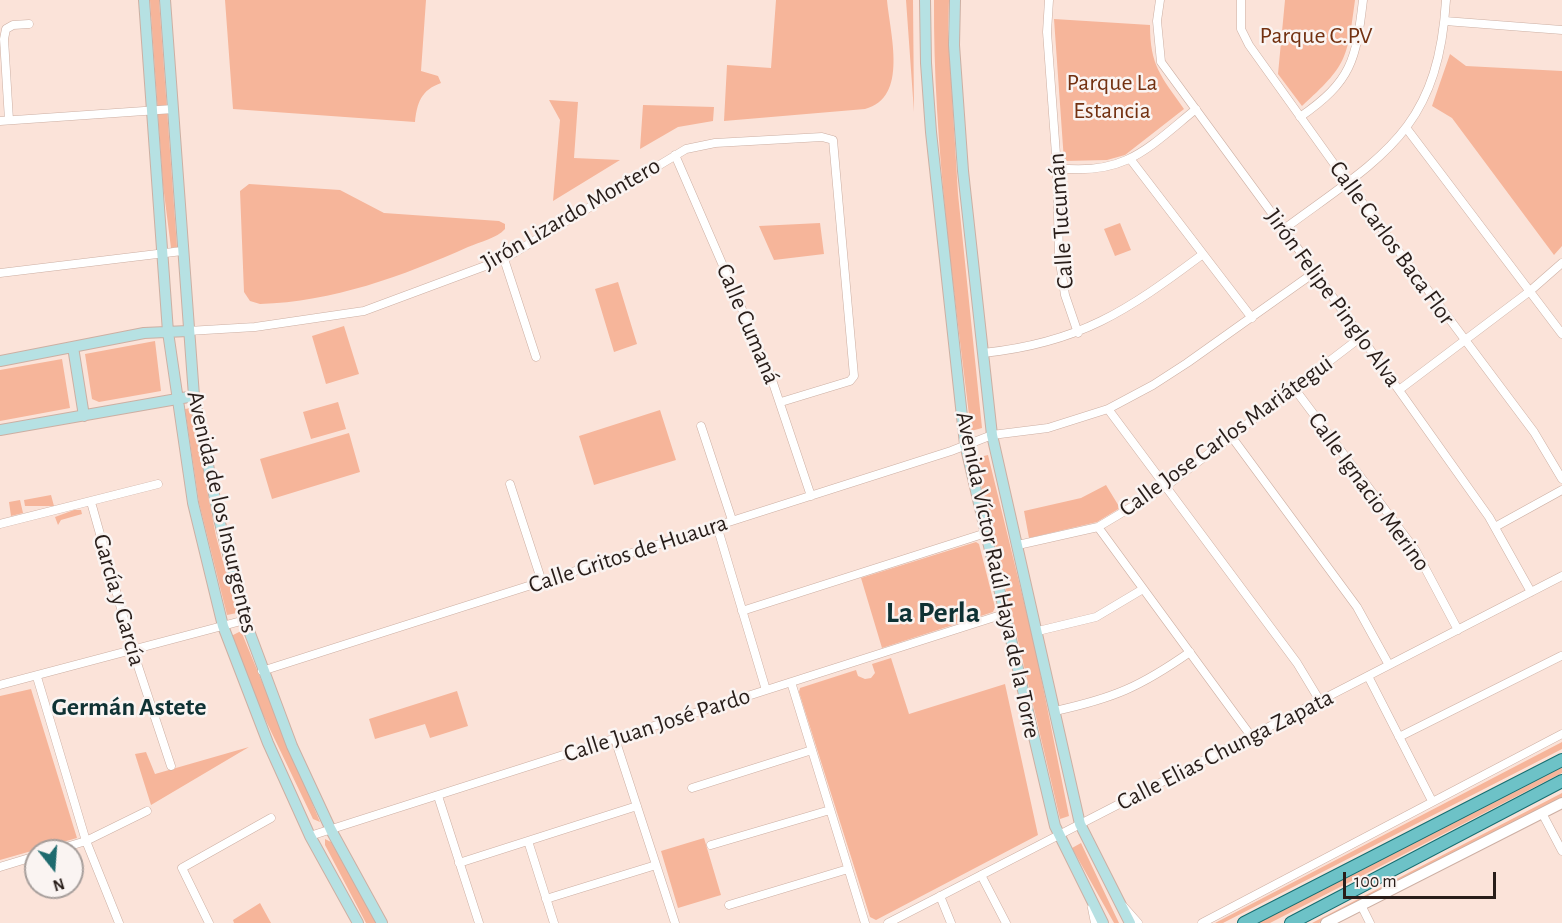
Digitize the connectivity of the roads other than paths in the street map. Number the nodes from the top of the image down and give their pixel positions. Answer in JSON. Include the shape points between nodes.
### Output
{"nodes":[{"id":1,"x":144,"y":0,"type":"edge"},
{"id":2,"x":165,"y":0,"type":"edge"},
{"id":3,"x":925,"y":0,"type":"edge"},
{"id":4,"x":1049,"y":0,"type":"edge"},
{"id":5,"x":1160,"y":0,"type":"edge"},
{"id":6,"x":1241,"y":0,"type":"edge"},
{"id":7,"x":1364,"y":0,"type":"edge"},
{"id":8,"x":1446,"y":0,"type":"edge"},
{"id":9,"x":955,"y":1,"type":"edge"},
{"id":10,"x":1445,"y":21,"type":"junction"},
{"id":11,"x":29,"y":24,"type":"dead end"},
{"id":12,"x":1562,"y":30,"type":"edge"},
{"id":13,"x":173,"y":109,"type":"junction"},
{"id":14,"x":1196,"y":109,"type":"junction"},
{"id":15,"x":154,"y":110,"type":"junction"},
{"id":16,"x":1300,"y":117,"type":"junction"},
{"id":17,"x":4,"y":120,"type":"edge"},
{"id":18,"x":1407,"y":129,"type":"junction"},
{"id":19,"x":675,"y":155,"type":"junction"},
{"id":20,"x":1131,"y":160,"type":"junction"},
{"id":21,"x":1057,"y":168,"type":"junction"},
{"id":22,"x":1347,"y":182,"type":"junction"},
{"id":23,"x":1284,"y":229,"type":"junction"},
{"id":24,"x":182,"y":251,"type":"junction"},
{"id":25,"x":163,"y":253,"type":"junction"},
{"id":26,"x":1203,"y":254,"type":"junction"},
{"id":27,"x":504,"y":259,"type":"junction"},
{"id":28,"x":1562,"y":262,"type":"edge"},
{"id":29,"x":1315,"y":272,"type":"junction"},
{"id":30,"x":0,"y":273,"type":"edge"},
{"id":31,"x":1530,"y":291,"type":"junction"},
{"id":32,"x":1252,"y":318,"type":"junction"},
{"id":33,"x":188,"y":331,"type":"junction"},
{"id":34,"x":168,"y":332,"type":"junction"},
{"id":35,"x":1078,"y":333,"type":"junction"},
{"id":36,"x":1562,"y":334,"type":"edge"},
{"id":37,"x":1361,"y":337,"type":"junction"},
{"id":38,"x":1464,"y":340,"type":"junction"},
{"id":39,"x":73,"y":347,"type":"junction"},
{"id":40,"x":982,"y":353,"type":"junction"},
{"id":41,"x":536,"y":357,"type":"dead end"},
{"id":42,"x":0,"y":361,"type":"edge"},
{"id":43,"x":1294,"y":388,"type":"junction"},
{"id":44,"x":1399,"y":390,"type":"junction"},
{"id":45,"x":194,"y":396,"type":"junction"},
{"id":46,"x":177,"y":399,"type":"junction"},
{"id":47,"x":781,"y":402,"type":"junction"},
{"id":48,"x":1107,"y":409,"type":"junction"},
{"id":49,"x":84,"y":416,"type":"junction"},
{"id":50,"x":701,"y":426,"type":"dead end"},
{"id":51,"x":0,"y":430,"type":"edge"},
{"id":52,"x":992,"y":435,"type":"junction"},
{"id":53,"x":1231,"y":436,"type":"junction"},
{"id":54,"x":965,"y":444,"type":"junction"},
{"id":55,"x":1562,"y":479,"type":"edge"},
{"id":56,"x":158,"y":484,"type":"dead end"},
{"id":57,"x":510,"y":484,"type":"dead end"},
{"id":58,"x":1165,"y":486,"type":"junction"},
{"id":59,"x":1562,"y":490,"type":"edge"},
{"id":60,"x":811,"y":496,"type":"junction"},
{"id":61,"x":91,"y":502,"type":"junction"},
{"id":62,"x":732,"y":520,"type":"junction"},
{"id":63,"x":0,"y":524,"type":"edge"},
{"id":64,"x":717,"y":526,"type":"junction"},
{"id":65,"x":1098,"y":527,"type":"junction"},
{"id":66,"x":1495,"y":527,"type":"junction"},
{"id":67,"x":986,"y":533,"type":"junction"},
{"id":68,"x":1018,"y":545,"type":"junction"},
{"id":69,"x":1562,"y":576,"type":"edge"},
{"id":70,"x":542,"y":582,"type":"junction"},
{"id":71,"x":1143,"y":589,"type":"junction"},
{"id":72,"x":1531,"y":592,"type":"junction"},
{"id":73,"x":742,"y":611,"type":"junction"},
{"id":74,"x":1004,"y":614,"type":"junction"},
{"id":75,"x":245,"y":620,"type":"junction"},
{"id":76,"x":224,"y":626,"type":"junction"},
{"id":77,"x":1458,"y":630,"type":"junction"},
{"id":78,"x":1038,"y":631,"type":"junction"},
{"id":79,"x":134,"y":651,"type":"junction"},
{"id":80,"x":1190,"y":652,"type":"junction"},
{"id":81,"x":1561,"y":656,"type":"edge"},
{"id":82,"x":1389,"y":665,"type":"junction"},
{"id":83,"x":262,"y":671,"type":"junction"},
{"id":84,"x":1368,"y":676,"type":"junction"},
{"id":85,"x":37,"y":677,"type":"junction"},
{"id":86,"x":791,"y":682,"type":"junction"},
{"id":87,"x":0,"y":686,"type":"edge"},
{"id":88,"x":766,"y":690,"type":"junction"},
{"id":89,"x":1320,"y":701,"type":"junction"},
{"id":90,"x":1055,"y":711,"type":"junction"},
{"id":91,"x":1562,"y":734,"type":"edge"},
{"id":92,"x":1251,"y":736,"type":"junction"},
{"id":93,"x":1399,"y":737,"type":"junction"},
{"id":94,"x":615,"y":739,"type":"junction"},
{"id":95,"x":812,"y":750,"type":"junction"},
{"id":96,"x":1562,"y":760,"type":"edge"},
{"id":97,"x":171,"y":766,"type":"dead end"},
{"id":98,"x":1562,"y":781,"type":"edge"},
{"id":99,"x":692,"y":788,"type":"dead end"},
{"id":100,"x":438,"y":796,"type":"junction"},
{"id":101,"x":1432,"y":801,"type":"junction"},
{"id":102,"x":1562,"y":803,"type":"edge"},
{"id":103,"x":637,"y":806,"type":"junction"},
{"id":104,"x":830,"y":810,"type":"junction"},
{"id":105,"x":147,"y":811,"type":"dead end"},
{"id":106,"x":1542,"y":813,"type":"junction"},
{"id":107,"x":271,"y":818,"type":"dead end"},
{"id":108,"x":1080,"y":824,"type":"junction"},
{"id":109,"x":331,"y":830,"type":"junction"},
{"id":110,"x":1058,"y":836,"type":"junction"},
{"id":111,"x":310,"y":837,"type":"junction"},
{"id":112,"x":86,"y":841,"type":"junction"},
{"id":113,"x":528,"y":841,"type":"junction"},
{"id":114,"x":711,"y":845,"type":"dead end"},
{"id":115,"x":1562,"y":851,"type":"edge"},
{"id":116,"x":24,"y":860,"type":"edge"},
{"id":117,"x":459,"y":862,"type":"junction"},
{"id":118,"x":656,"y":865,"type":"junction"},
{"id":119,"x":0,"y":867,"type":"edge"},
{"id":120,"x":848,"y":869,"type":"junction"},
{"id":121,"x":981,"y":875,"type":"junction"},
{"id":122,"x":940,"y":896,"type":"junction"},
{"id":123,"x":546,"y":899,"type":"junction"},
{"id":124,"x":1091,"y":901,"type":"junction"},
{"id":125,"x":1119,"y":902,"type":"junction"},
{"id":126,"x":729,"y":905,"type":"dead end"},
{"id":127,"x":1361,"y":905,"type":"junction"},
{"id":128,"x":119,"y":923,"type":"edge"},
{"id":129,"x":209,"y":923,"type":"edge"},
{"id":130,"x":358,"y":923,"type":"edge"},
{"id":131,"x":382,"y":923,"type":"edge"},
{"id":132,"x":478,"y":923,"type":"edge"},
{"id":133,"x":554,"y":923,"type":"edge"},
{"id":134,"x":674,"y":923,"type":"edge"},
{"id":135,"x":865,"y":923,"type":"edge"},
{"id":136,"x":888,"y":923,"type":"edge"},
{"id":137,"x":951,"y":923,"type":"edge"},
{"id":138,"x":1006,"y":923,"type":"edge"},
{"id":139,"x":1095,"y":923,"type":"edge"},
{"id":140,"x":1103,"y":923,"type":"edge"},
{"id":141,"x":1130,"y":923,"type":"edge"},
{"id":142,"x":1138,"y":923,"type":"edge"},
{"id":143,"x":1202,"y":923,"type":"edge"},
{"id":144,"x":1244,"y":923,"type":"edge"},
{"id":145,"x":1291,"y":923,"type":"edge"},
{"id":146,"x":1326,"y":923,"type":"edge"},
{"id":147,"x":1370,"y":923,"type":"edge"}],
"edges":[{"from":1,"to":15,"type":"main road","name":"Avenida de los Insurgentes"},
{"from":2,"to":13,"type":"main road","name":"Avenida de los Insurgentes"},
{"from":3,"to":54,"type":"main road","name":"Avenida Víctor Raúl Haya de la Torre","via":[[931,132]]},
{"from":4,"to":21,"type":"street","name":"Calle Tucumán","via":[[1047,32]]},
{"from":5,"to":14,"type":"street","name":"Jirón Felipe Pinglo Alva","via":[[1157,21],[1161,62]]},
{"from":6,"to":16,"type":"street","name":"Calle Carlos Baca Flor","via":[[1245,38]]},
{"from":7,"to":16,"type":"street","via":[[1359,40],[1347,73],[1330,95]]},
{"from":8,"to":10,"type":"street"},
{"from":9,"to":40,"type":"main road","name":"Avenida Víctor Raúl Haya de la Torre","via":[[954,45],[963,171]]},
{"from":10,"to":12,"type":"street"},
{"from":10,"to":18,"type":"street","via":[[1435,72],[1423,104]]},
{"from":11,"to":17,"type":"street","via":[[6,29]]},
{"from":13,"to":15,"type":"street"},
{"from":13,"to":24,"type":"main road","name":"Avenida de los Insurgentes"},
{"from":14,"to":20,"type":"street"},
{"from":14,"to":23,"type":"street","name":"Jirón Felipe Pinglo Alva"},
{"from":15,"to":17,"type":"street"},
{"from":15,"to":25,"type":"main road","name":"Avenida de los Insurgentes"},
{"from":16,"to":22,"type":"street","name":"Calle Carlos Baca Flor"},
{"from":18,"to":22,"type":"street"},
{"from":18,"to":31,"type":"street"},
{"from":19,"to":27,"type":"street","name":"Jirón Lizardo Montero"},
{"from":19,"to":47,"type":"street","name":"Calle Cumaná"},
{"from":19,"to":47,"type":"street","name":"Jirón Lizardo Montero","via":[[715,143],[816,136],[833,140],[854,371],[850,381]]},
{"from":20,"to":21,"type":"street","via":[[1115,166]]},
{"from":20,"to":26,"type":"street"},
{"from":21,"to":35,"type":"street","name":"Calle Tucumán","via":[[1059,256],[1065,295]]},
{"from":22,"to":23,"type":"street"},
{"from":22,"to":38,"type":"street","name":"Calle Carlos Baca Flor"},
{"from":23,"to":29,"type":"street","name":"Jirón Felipe Pinglo Alva"},
{"from":24,"to":25,"type":"street"},
{"from":24,"to":33,"type":"main road","name":"Avenida de los Insurgentes"},
{"from":25,"to":30,"type":"street"},
{"from":25,"to":34,"type":"main road","name":"Avenida de los Insurgentes"},
{"from":26,"to":32,"type":"street"},
{"from":26,"to":35,"type":"street","via":[[1150,294]]},
{"from":27,"to":33,"type":"street","name":"Jirón Lizardo Montero","via":[[359,313],[255,327]]},
{"from":27,"to":41,"type":"street"},
{"from":28,"to":31,"type":"street"},
{"from":29,"to":32,"type":"street","name":"Calle Gritos de Huaura"},
{"from":29,"to":37,"type":"street","name":"Jirón Felipe Pinglo Alva"},
{"from":31,"to":36,"type":"street"},
{"from":31,"to":38,"type":"street"},
{"from":32,"to":48,"type":"street","name":"Calle Gritos de Huaura","via":[[1153,385]]},
{"from":33,"to":34,"type":"main road"},
{"from":33,"to":45,"type":"main road","name":"Avenida de los Insurgentes"},
{"from":34,"to":39,"type":"main road"},
{"from":34,"to":46,"type":"main road","name":"Avenida de los Insurgentes"},
{"from":35,"to":40,"type":"street"},
{"from":37,"to":43,"type":"street","name":"Calle Jose Carlos Mariátegui"},
{"from":37,"to":44,"type":"street","name":"Jirón Felipe Pinglo Alva"},
{"from":38,"to":44,"type":"street"},
{"from":38,"to":55,"type":"street","name":"Calle Carlos Baca Flor","via":[[1534,432]]},
{"from":39,"to":42,"type":"main road"},
{"from":39,"to":49,"type":"main road"},
{"from":40,"to":52,"type":"main road","name":"Avenida Víctor Raúl Haya de la Torre"},
{"from":43,"to":53,"type":"street","name":"Calle Jose Carlos Mariátegui"},
{"from":43,"to":77,"type":"street","name":"Calle Ignacio Merino","via":[[1416,550]]},
{"from":44,"to":66,"type":"street","name":"Jirón Felipe Pinglo Alva"},
{"from":45,"to":46,"type":"main road"},
{"from":45,"to":75,"type":"main road","name":"Avenida de los Insurgentes"},
{"from":46,"to":49,"type":"main road"},
{"from":46,"to":76,"type":"main road","name":"Avenida de los Insurgentes","via":[[193,503]]},
{"from":47,"to":60,"type":"street","name":"Calle Cumaná"},
{"from":48,"to":52,"type":"street","name":"Calle Gritos de Huaura","via":[[1048,428]]},
{"from":48,"to":58,"type":"street"},
{"from":49,"to":51,"type":"main road"},
{"from":50,"to":62,"type":"street"},
{"from":52,"to":54,"type":"street","name":"Calle Gritos de Huaura"},
{"from":52,"to":68,"type":"main road","name":"Avenida Víctor Raúl Haya de la Torre"},
{"from":53,"to":58,"type":"street","name":"Calle Jose Carlos Mariátegui"},
{"from":53,"to":82,"type":"street","via":[[1357,607]]},
{"from":54,"to":60,"type":"street","name":"Calle Gritos de Huaura"},
{"from":54,"to":67,"type":"main road","name":"Avenida Víctor Raúl Haya de la Torre"},
{"from":56,"to":61,"type":"street"},
{"from":57,"to":70,"type":"street"},
{"from":58,"to":65,"type":"street","name":"Calle Jose Carlos Mariátegui"},
{"from":58,"to":89,"type":"street"},
{"from":59,"to":66,"type":"street"},
{"from":60,"to":62,"type":"street","name":"Calle Gritos de Huaura"},
{"from":61,"to":63,"type":"street"},
{"from":61,"to":79,"type":"street","name":"García y García"},
{"from":62,"to":64,"type":"street","name":"Calle Gritos de Huaura"},
{"from":64,"to":70,"type":"street","name":"Calle Gritos de Huaura"},
{"from":64,"to":73,"type":"street"},
{"from":65,"to":68,"type":"street","name":"Calle Jose Carlos Mariátegui"},
{"from":65,"to":71,"type":"street"},
{"from":66,"to":72,"type":"street","name":"Jirón Felipe Pinglo Alva"},
{"from":67,"to":73,"type":"street"},
{"from":67,"to":74,"type":"main road","name":"Avenida Víctor Raúl Haya de la Torre"},
{"from":68,"to":78,"type":"main road","name":"Avenida Víctor Raúl Haya de la Torre"},
{"from":69,"to":72,"type":"street","name":"Calle Elias Chunga Zapata"},
{"from":70,"to":83,"type":"street","name":"Calle Gritos de Huaura"},
{"from":71,"to":78,"type":"street","via":[[1096,617]]},
{"from":71,"to":80,"type":"street"},
{"from":72,"to":77,"type":"street","name":"Calle Elias Chunga Zapata"},
{"from":73,"to":88,"type":"street"},
{"from":74,"to":86,"type":"street","name":"Calle Juan José Pardo"},
{"from":74,"to":110,"type":"main road","name":"Avenida Víctor Raúl Haya de la Torre"},
{"from":75,"to":76,"type":"street"},
{"from":75,"to":83,"type":"main road","name":"Avenida de los Insurgentes"},
{"from":76,"to":79,"type":"street"},
{"from":76,"to":111,"type":"main road","name":"Avenida de los Insurgentes","via":[[268,743]]},
{"from":77,"to":82,"type":"street","name":"Calle Elias Chunga Zapata"},
{"from":78,"to":90,"type":"main road","name":"Avenida Víctor Raúl Haya de la Torre"},
{"from":79,"to":85,"type":"street"},
{"from":79,"to":97,"type":"street","name":"García y García"},
{"from":80,"to":90,"type":"street","via":[[1126,692]]},
{"from":80,"to":92,"type":"street"},
{"from":81,"to":93,"type":"street"},
{"from":82,"to":84,"type":"street","name":"Calle Elias Chunga Zapata"},
{"from":83,"to":109,"type":"main road","name":"Avenida de los Insurgentes"},
{"from":84,"to":89,"type":"street","name":"Calle Elias Chunga Zapata"},
{"from":84,"to":93,"type":"street"},
{"from":85,"to":87,"type":"street"},
{"from":85,"to":112,"type":"street"},
{"from":86,"to":88,"type":"street","name":"Calle Juan José Pardo"},
{"from":86,"to":95,"type":"street"},
{"from":88,"to":94,"type":"street","name":"Calle Juan José Pardo"},
{"from":89,"to":92,"type":"street","name":"Calle Elias Chunga Zapata"},
{"from":90,"to":108,"type":"main road","name":"Avenida Víctor Raúl Haya de la Torre"},
{"from":91,"to":101,"type":"street"},
{"from":92,"to":108,"type":"street","name":"Calle Elias Chunga Zapata"},
{"from":93,"to":101,"type":"street"},
{"from":94,"to":100,"type":"street","name":"Calle Juan José Pardo"},
{"from":94,"to":103,"type":"street"},
{"from":95,"to":99,"type":"street"},
{"from":95,"to":104,"type":"street"},
{"from":96,"to":144,"type":"main road"},
{"from":98,"to":145,"type":"main road"},
{"from":100,"to":109,"type":"street","name":"Calle Juan José Pardo"},
{"from":100,"to":117,"type":"street"},
{"from":101,"to":143,"type":"street"},
{"from":102,"to":106,"type":"street"},
{"from":103,"to":113,"type":"street"},
{"from":103,"to":118,"type":"street"},
{"from":104,"to":114,"type":"street"},
{"from":104,"to":120,"type":"street"},
{"from":105,"to":112,"type":"street"},
{"from":106,"to":115,"type":"street"},
{"from":106,"to":127,"type":"street"},
{"from":107,"to":129,"type":"street","via":[[182,868]]},
{"from":108,"to":110,"type":"street","name":"Calle Elias Chunga Zapata"},
{"from":108,"to":125,"type":"main road","name":"Avenida Víctor Raúl Haya de la Torre"},
{"from":109,"to":111,"type":"street","name":"Calle Juan José Pardo"},
{"from":109,"to":131,"type":"main road","name":"Avenida de los Insurgentes"},
{"from":110,"to":121,"type":"street","name":"Calle Elias Chunga Zapata"},
{"from":110,"to":124,"type":"main road","name":"Avenida Víctor Raúl Haya de la Torre"},
{"from":111,"to":130,"type":"main road","name":"Avenida de los Insurgentes"},
{"from":112,"to":128,"type":"street"},
{"from":113,"to":117,"type":"street"},
{"from":113,"to":123,"type":"street"},
{"from":116,"to":119,"type":"street"},
{"from":117,"to":132,"type":"street"},
{"from":118,"to":123,"type":"street"},
{"from":118,"to":134,"type":"street"},
{"from":120,"to":126,"type":"street"},
{"from":120,"to":135,"type":"street"},
{"from":121,"to":122,"type":"street","name":"Calle Elias Chunga Zapata"},
{"from":121,"to":138,"type":"street"},
{"from":122,"to":136,"type":"street","name":"Calle Elias Chunga Zapata"},
{"from":122,"to":137,"type":"street"},
{"from":123,"to":133,"type":"street"},
{"from":124,"to":139,"type":"street"},
{"from":124,"to":140,"type":"main road","name":"Avenida Víctor Raúl Haya de la Torre"},
{"from":125,"to":141,"type":"main road","name":"Avenida Víctor Raúl Haya de la Torre"},
{"from":125,"to":142,"type":"street"},
{"from":127,"to":146,"type":"street"},
{"from":127,"to":147,"type":"street"}]}
